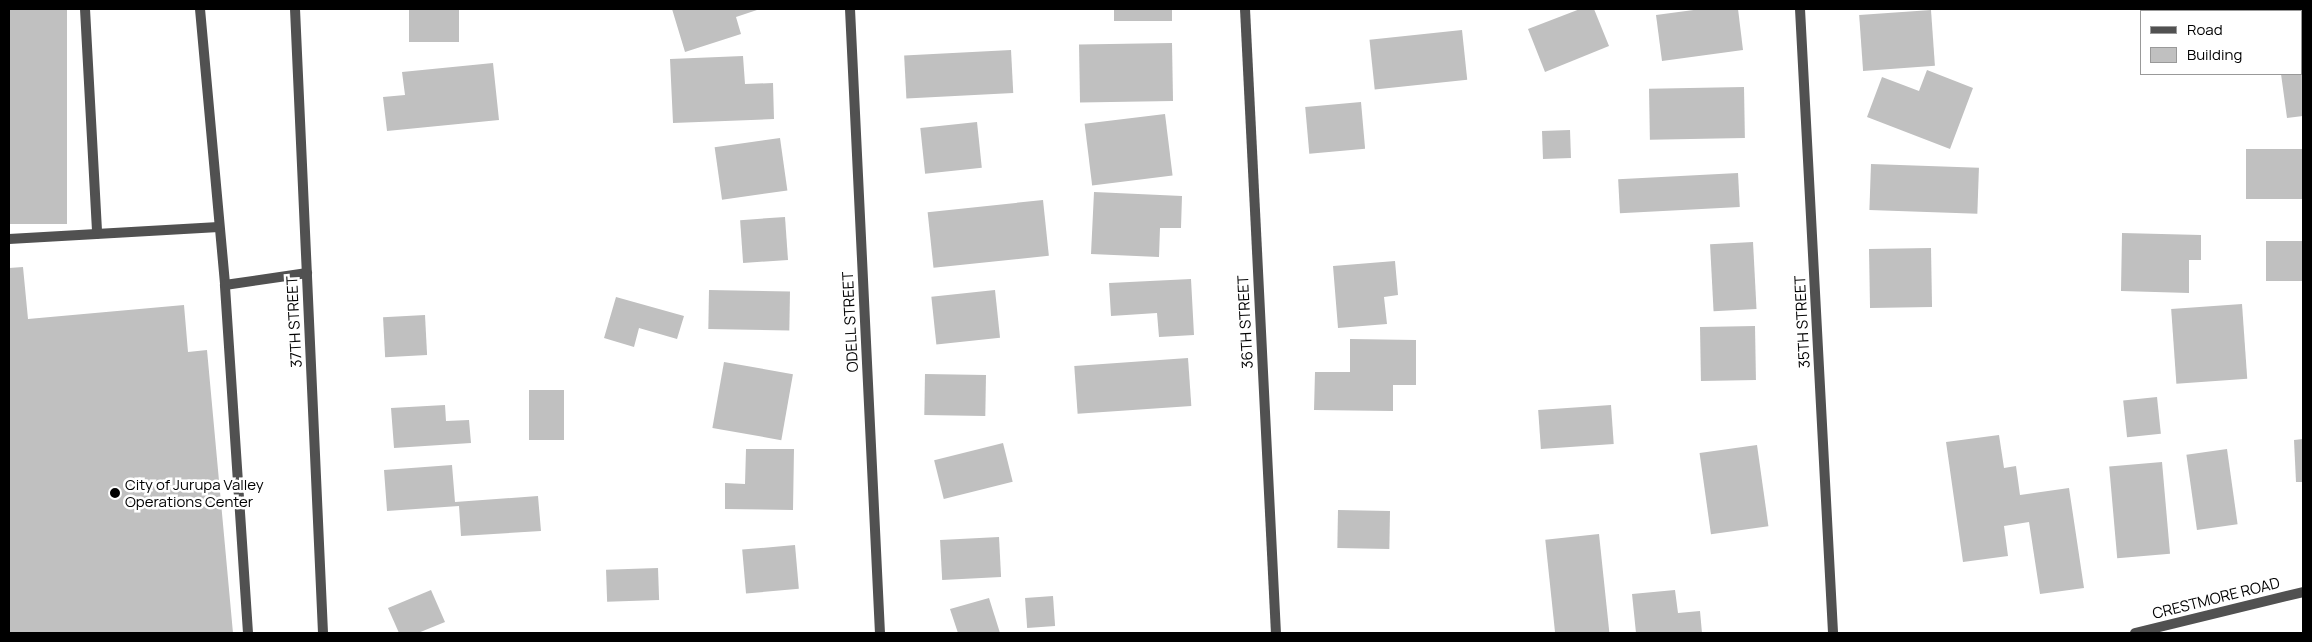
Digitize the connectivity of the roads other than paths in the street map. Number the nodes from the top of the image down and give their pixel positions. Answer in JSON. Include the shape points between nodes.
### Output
{"nodes":[{"id":1,"x":85,"y":9,"type":"edge"},
{"id":2,"x":200,"y":9,"type":"edge"},
{"id":3,"x":295,"y":9,"type":"edge"},
{"id":4,"x":850,"y":9,"type":"edge"},
{"id":5,"x":1244,"y":9,"type":"edge"},
{"id":6,"x":1800,"y":9,"type":"edge"},
{"id":7,"x":219,"y":227,"type":"junction"},
{"id":8,"x":97,"y":234,"type":"junction"},
{"id":9,"x":9,"y":239,"type":"edge"},
{"id":10,"x":306,"y":273,"type":"junction"},
{"id":11,"x":225,"y":285,"type":"junction"},
{"id":12,"x":2303,"y":592,"type":"edge"},
{"id":13,"x":248,"y":633,"type":"edge"},
{"id":14,"x":322,"y":633,"type":"edge"},
{"id":15,"x":880,"y":633,"type":"edge"},
{"id":16,"x":1276,"y":633,"type":"edge"},
{"id":17,"x":1833,"y":633,"type":"edge"},
{"id":18,"x":2135,"y":633,"type":"edge"}],
"edges":[{"from":1,"to":8,"type":"street"},
{"from":2,"to":7,"type":"street"},
{"from":3,"to":10,"type":"street","name":"37TH STREET"},
{"from":4,"to":15,"type":"street","name":"ODELL STREET"},
{"from":5,"to":16,"type":"street","name":"36TH STREET"},
{"from":6,"to":17,"type":"street","name":"35TH STREET"},
{"from":7,"to":8,"type":"street"},
{"from":7,"to":11,"type":"street"},
{"from":8,"to":9,"type":"street"},
{"from":10,"to":11,"type":"street"},
{"from":10,"to":14,"type":"street","name":"37TH STREET"},
{"from":11,"to":13,"type":"street"},
{"from":12,"to":18,"type":"street","name":"CRESTMORE ROAD"}]}
